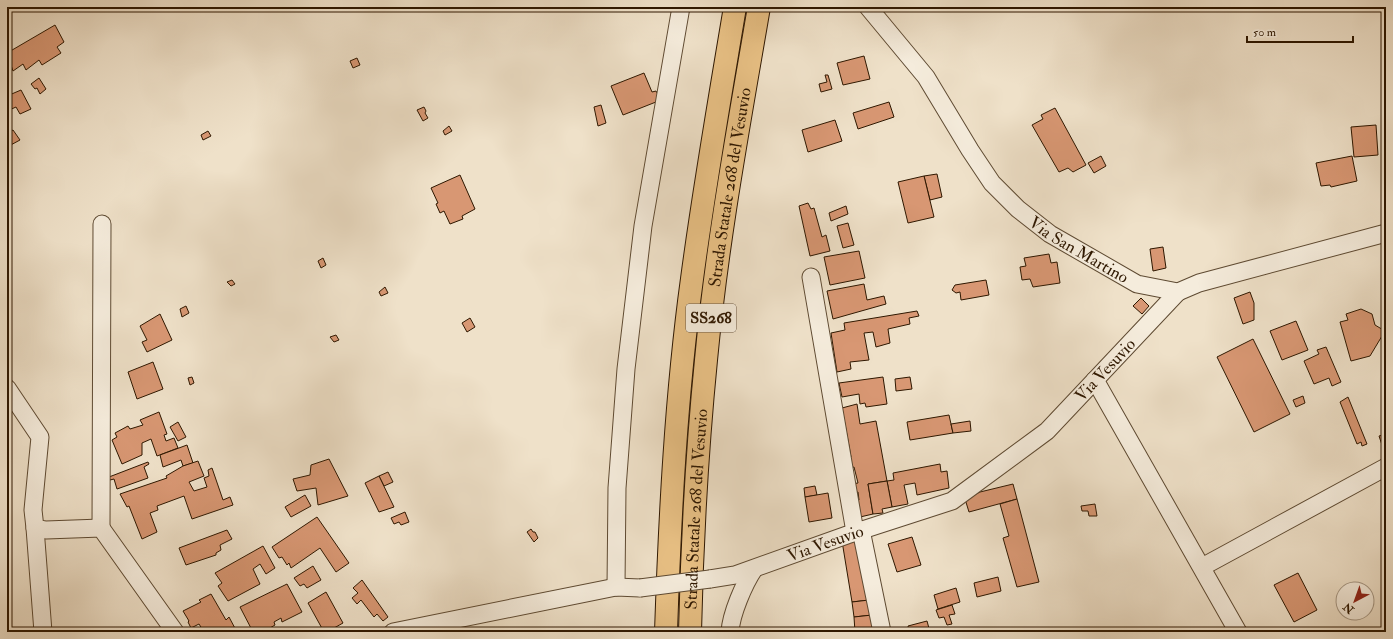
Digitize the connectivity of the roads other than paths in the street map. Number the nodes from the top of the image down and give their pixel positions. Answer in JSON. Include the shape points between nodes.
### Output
{"nodes":[{"id":1,"x":681,"y":7,"type":"edge"},
{"id":2,"x":735,"y":7,"type":"edge"},
{"id":3,"x":759,"y":7,"type":"edge"},
{"id":4,"x":868,"y":7,"type":"edge"},
{"id":5,"x":102,"y":224,"type":"dead end"},
{"id":6,"x":1386,"y":233,"type":"edge"},
{"id":7,"x":811,"y":276,"type":"dead end"},
{"id":8,"x":1178,"y":292,"type":"junction"},
{"id":9,"x":1095,"y":380,"type":"junction"},
{"id":10,"x":7,"y":388,"type":"edge"},
{"id":11,"x":1386,"y":467,"type":"edge"},
{"id":12,"x":97,"y":528,"type":"junction"},
{"id":13,"x":40,"y":529,"type":"junction"},
{"id":14,"x":858,"y":531,"type":"junction"},
{"id":15,"x":1202,"y":567,"type":"junction"},
{"id":16,"x":754,"y":569,"type":"junction"},
{"id":17,"x":616,"y":587,"type":"junction"},
{"id":18,"x":43,"y":632,"type":"edge"},
{"id":19,"x":175,"y":632,"type":"edge"},
{"id":20,"x":393,"y":632,"type":"edge"},
{"id":21,"x":666,"y":632,"type":"edge"},
{"id":22,"x":690,"y":632,"type":"edge"},
{"id":23,"x":730,"y":632,"type":"edge"},
{"id":24,"x":882,"y":632,"type":"edge"},
{"id":25,"x":1238,"y":632,"type":"edge"}],
"edges":[{"from":1,"to":17,"type":"street","via":[[643,226],[626,369],[617,488]]},
{"from":2,"to":21,"type":"highway","name":"Strada Statale 268 del Vesuvio","number":"SS268","via":[[692,279],[683,359],[674,459]]},
{"from":3,"to":22,"type":"highway","name":"Strada Statale 268 del Vesuvio","number":"SS268","via":[[729,188],[706,360],[692,549]]},
{"from":4,"to":8,"type":"street","name":"Via San Martino","via":[[926,77],[992,183],[1018,209],[1050,234],[1137,284]]},
{"from":5,"to":12,"type":"street"},
{"from":6,"to":8,"type":"street","via":[[1198,283]]},
{"from":7,"to":14,"type":"street"},
{"from":8,"to":9,"type":"street","name":"Via Vesuvio"},
{"from":9,"to":14,"type":"street","name":"Via Vesuvio","via":[[1046,431],[952,501]]},
{"from":9,"to":15,"type":"street"},
{"from":10,"to":13,"type":"street","via":[[40,437],[33,510]]},
{"from":11,"to":15,"type":"street"},
{"from":12,"to":13,"type":"street"},
{"from":12,"to":19,"type":"street"},
{"from":13,"to":18,"type":"street"},
{"from":14,"to":16,"type":"street","name":"Via Vesuvio"},
{"from":14,"to":24,"type":"street"},
{"from":15,"to":25,"type":"street"},
{"from":16,"to":17,"type":"street","name":"Via Vesuvio","bridge":true,"via":[[710,579],[640,588]]},
{"from":16,"to":23,"type":"street","via":[[743,590],[730,625]]},
{"from":17,"to":20,"type":"street","name":"Via Vesuvio"}]}
